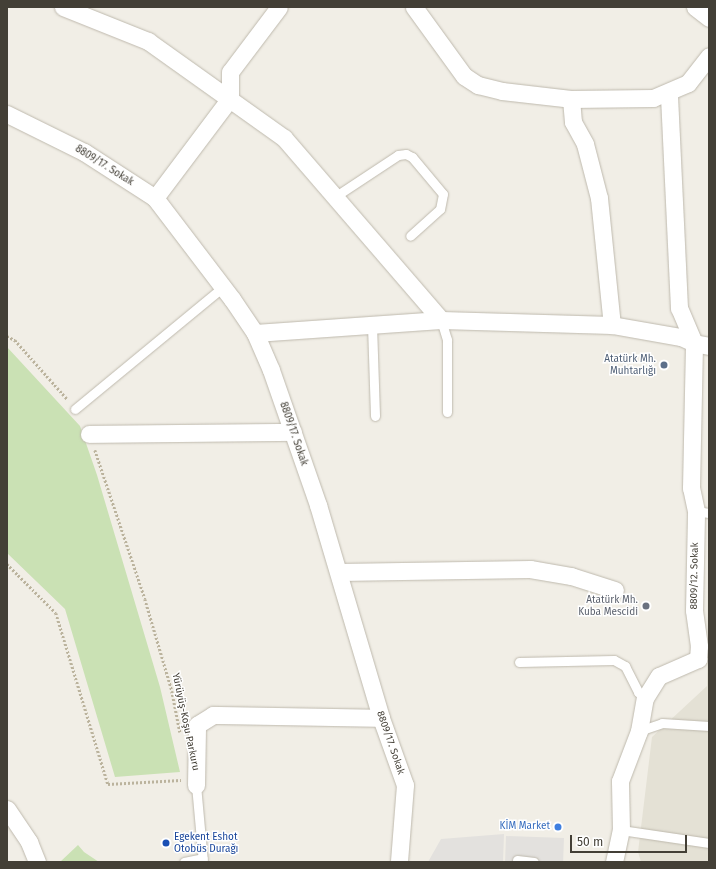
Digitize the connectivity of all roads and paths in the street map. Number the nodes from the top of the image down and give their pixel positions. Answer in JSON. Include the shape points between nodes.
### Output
{"nodes":[{"id":1,"x":63,"y":7,"type":"edge"},
{"id":2,"x":279,"y":7,"type":"edge"},
{"id":3,"x":414,"y":7,"type":"edge"},
{"id":4,"x":695,"y":7,"type":"edge"},
{"id":5,"x":709,"y":18,"type":"edge"},
{"id":6,"x":709,"y":56,"type":"edge"},
{"id":7,"x":669,"y":93,"type":"junction"},
{"id":8,"x":230,"y":98,"type":"junction"},
{"id":9,"x":571,"y":99,"type":"junction"},
{"id":10,"x":7,"y":114,"type":"edge"},
{"id":11,"x":336,"y":196,"type":"junction"},
{"id":12,"x":155,"y":198,"type":"junction"},
{"id":13,"x":410,"y":236,"type":"dead end"},
{"id":14,"x":223,"y":287,"type":"junction"},
{"id":15,"x":441,"y":320,"type":"junction"},
{"id":16,"x":372,"y":325,"type":"junction"},
{"id":17,"x":612,"y":325,"type":"junction"},
{"id":18,"x":255,"y":333,"type":"junction"},
{"id":19,"x":7,"y":336,"type":"edge"},
{"id":20,"x":702,"y":345,"type":"edge"},
{"id":21,"x":75,"y":409,"type":"joint"},
{"id":22,"x":447,"y":412,"type":"dead end"},
{"id":23,"x":375,"y":416,"type":"dead end"},
{"id":24,"x":293,"y":432,"type":"junction"},
{"id":25,"x":89,"y":434,"type":"joint"},
{"id":26,"x":703,"y":512,"type":"edge"},
{"id":27,"x":7,"y":564,"type":"edge"},
{"id":28,"x":339,"y":572,"type":"junction"},
{"id":29,"x":615,"y":590,"type":"dead end"},
{"id":30,"x":704,"y":646,"type":"edge"},
{"id":31,"x":519,"y":662,"type":"dead end"},
{"id":32,"x":645,"y":698,"type":"junction"},
{"id":33,"x":381,"y":718,"type":"junction"},
{"id":34,"x":709,"y":726,"type":"edge"},
{"id":35,"x":639,"y":731,"type":"junction"},
{"id":36,"x":180,"y":735,"type":"dead end"},
{"id":37,"x":192,"y":782,"type":"junction"},
{"id":38,"x":7,"y":808,"type":"edge"},
{"id":39,"x":621,"y":830,"type":"junction"},
{"id":40,"x":709,"y":843,"type":"edge"},
{"id":41,"x":203,"y":860,"type":"edge"},
{"id":42,"x":518,"y":860,"type":"dead end"},
{"id":43,"x":37,"y":862,"type":"edge"},
{"id":44,"x":184,"y":862,"type":"edge"},
{"id":45,"x":399,"y":862,"type":"edge"},
{"id":46,"x":534,"y":862,"type":"edge"},
{"id":47,"x":614,"y":862,"type":"edge"}],
"edges":[{"from":1,"to":8,"type":"street","via":[[148,41]]},
{"from":2,"to":8,"type":"street","via":[[230,72]]},
{"from":3,"to":9,"type":"street","via":[[464,76],[478,85],[502,92]]},
{"from":4,"to":5,"type":"street"},
{"from":6,"to":7,"type":"street","via":[[688,83]]},
{"from":7,"to":9,"type":"street","via":[[638,100]]},
{"from":7,"to":20,"type":"street","via":[[680,308]]},
{"from":8,"to":11,"type":"street","via":[[284,138]]},
{"from":8,"to":12,"type":"street"},
{"from":9,"to":17,"type":"street","via":[[573,122],[585,144],[599,198]]},
{"from":10,"to":12,"type":"street","name":"8809/17. Sokak","via":[[84,152]]},
{"from":11,"to":13,"type":"lane","via":[[398,155],[412,156],[443,194],[440,209]]},
{"from":11,"to":15,"type":"street"},
{"from":12,"to":14,"type":"street","name":"8809/17. Sokak"},
{"from":14,"to":18,"type":"street","name":"8809/17. Sokak"},
{"from":14,"to":21,"type":"lane"},
{"from":15,"to":16,"type":"street"},
{"from":15,"to":17,"type":"street"},
{"from":15,"to":22,"type":"lane","via":[[447,340]]},
{"from":16,"to":18,"type":"street"},
{"from":16,"to":23,"type":"lane"},
{"from":17,"to":20,"type":"street","via":[[681,338]]},
{"from":18,"to":24,"type":"street","name":"8809/17. Sokak","via":[[272,370]]},
{"from":19,"to":21,"type":"path","via":[[15,340],[46,372]]},
{"from":20,"to":26,"type":"street","name":"8809/12. Sokak","via":[[691,488]]},
{"from":24,"to":25,"type":"street"},
{"from":24,"to":28,"type":"street","name":"8809/17. Sokak"},
{"from":25,"to":36,"type":"path","name":"Yürüyüş-Koşu Parkuru","via":[[145,599],[172,692]]},
{"from":26,"to":30,"type":"street","name":"8809/12. Sokak","via":[[694,610]]},
{"from":27,"to":37,"type":"path","name":"Yürüyüş-Koşu Parkuru","via":[[56,613],[108,784]]},
{"from":28,"to":29,"type":"street","via":[[530,569],[572,576]]},
{"from":28,"to":33,"type":"street","name":"8809/17. Sokak"},
{"from":30,"to":32,"type":"street","name":"8809/12. Sokak","via":[[698,659],[660,676]]},
{"from":31,"to":32,"type":"lane","via":[[614,660],[625,666],[638,692]]},
{"from":32,"to":35,"type":"street","name":"8809/12. Sokak"},
{"from":33,"to":37,"type":"street","via":[[213,715],[197,725]]},
{"from":33,"to":45,"type":"street","name":"8809/17. Sokak","via":[[405,785]]},
{"from":34,"to":35,"type":"lane","via":[[662,723]]},
{"from":35,"to":39,"type":"street","name":"8809/12. Sokak","via":[[620,780]]},
{"from":37,"to":41,"type":"lane"},
{"from":38,"to":43,"type":"street","via":[[29,842]]},
{"from":39,"to":40,"type":"lane"},
{"from":39,"to":47,"type":"street","name":"8809/12. Sokak"},
{"from":41,"to":44,"type":"lane"},
{"from":42,"to":46,"type":"lane"}]}
